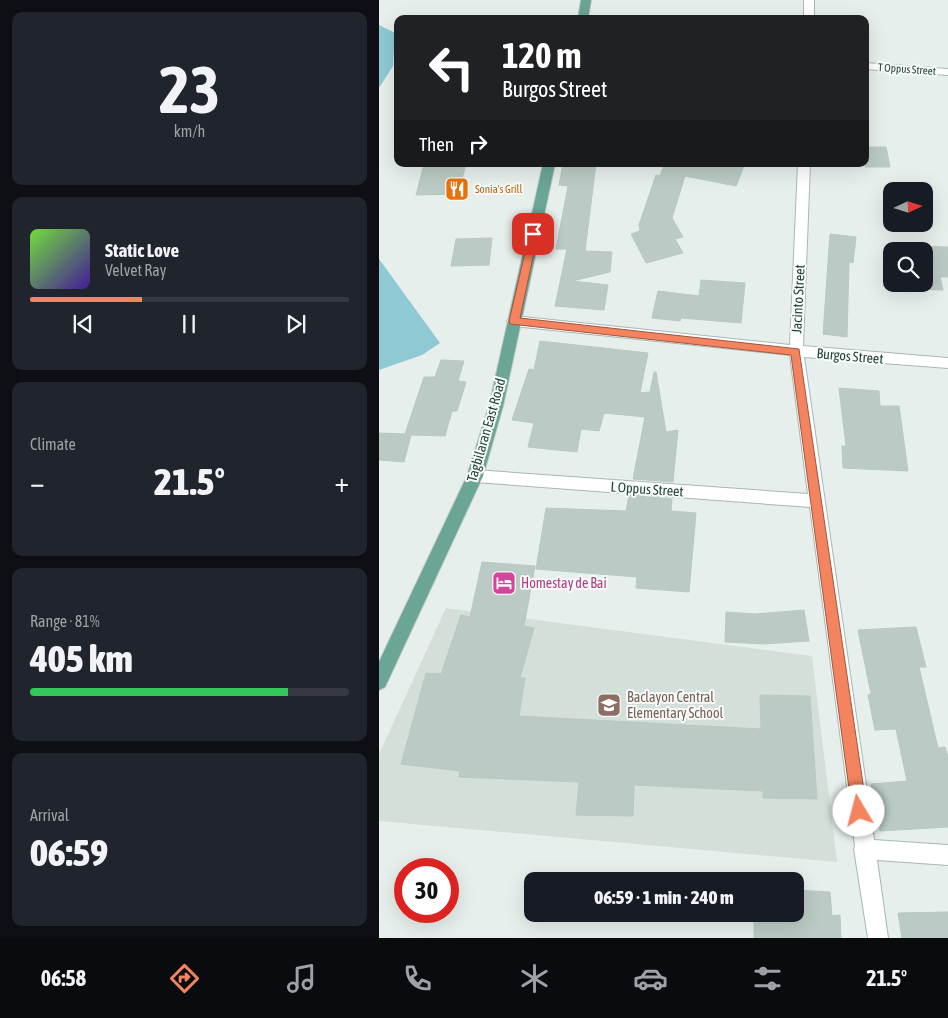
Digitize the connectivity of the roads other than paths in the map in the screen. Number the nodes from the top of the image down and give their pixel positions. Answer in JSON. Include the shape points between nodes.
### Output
{"nodes":[{"id":1,"x":586,"y":0,"type":"edge"},
{"id":2,"x":809,"y":0,"type":"edge"},
{"id":3,"x":584,"y":15,"type":"edge"},
{"id":4,"x":809,"y":15,"type":"edge"},
{"id":5,"x":869,"y":66,"type":"edge"},
{"id":6,"x":948,"y":72,"type":"edge"},
{"id":7,"x":548,"y":167,"type":"edge"},
{"id":8,"x":804,"y":167,"type":"edge"},
{"id":9,"x":514,"y":321,"type":"junction"},
{"id":10,"x":796,"y":351,"type":"junction"},
{"id":11,"x":948,"y":363,"type":"edge"},
{"id":12,"x":475,"y":476,"type":"junction"},
{"id":13,"x":818,"y":502,"type":"junction"},
{"id":14,"x":379,"y":681,"type":"edge"},
{"id":15,"x":864,"y":849,"type":"junction"},
{"id":16,"x":948,"y":855,"type":"edge"},
{"id":17,"x":878,"y":938,"type":"edge"}],
"edges":[{"from":1,"to":3,"type":"main road"},
{"from":2,"to":4,"type":"street"},
{"from":5,"to":6,"type":"street","name":"T Oppus Street"},
{"from":7,"to":9,"type":"main road","name":"Tagbilaran East Road"},
{"from":8,"to":10,"type":"street","name":"Jacinto Street"},
{"from":9,"to":10,"type":"street","name":"Burgos Street"},
{"from":9,"to":12,"type":"main road","name":"Tagbilaran East Road","via":[[496,406]]},
{"from":10,"to":11,"type":"street","name":"Burgos Street"},
{"from":10,"to":13,"type":"street","name":"Jacinto Street"},
{"from":12,"to":13,"type":"street","name":"L Oppus Street"},
{"from":12,"to":14,"type":"main road","name":"Tagbilaran East Road"},
{"from":13,"to":15,"type":"street","name":"Jacinto Street"},
{"from":15,"to":16,"type":"street"},
{"from":15,"to":17,"type":"street","name":"Jacinto Street"}]}
